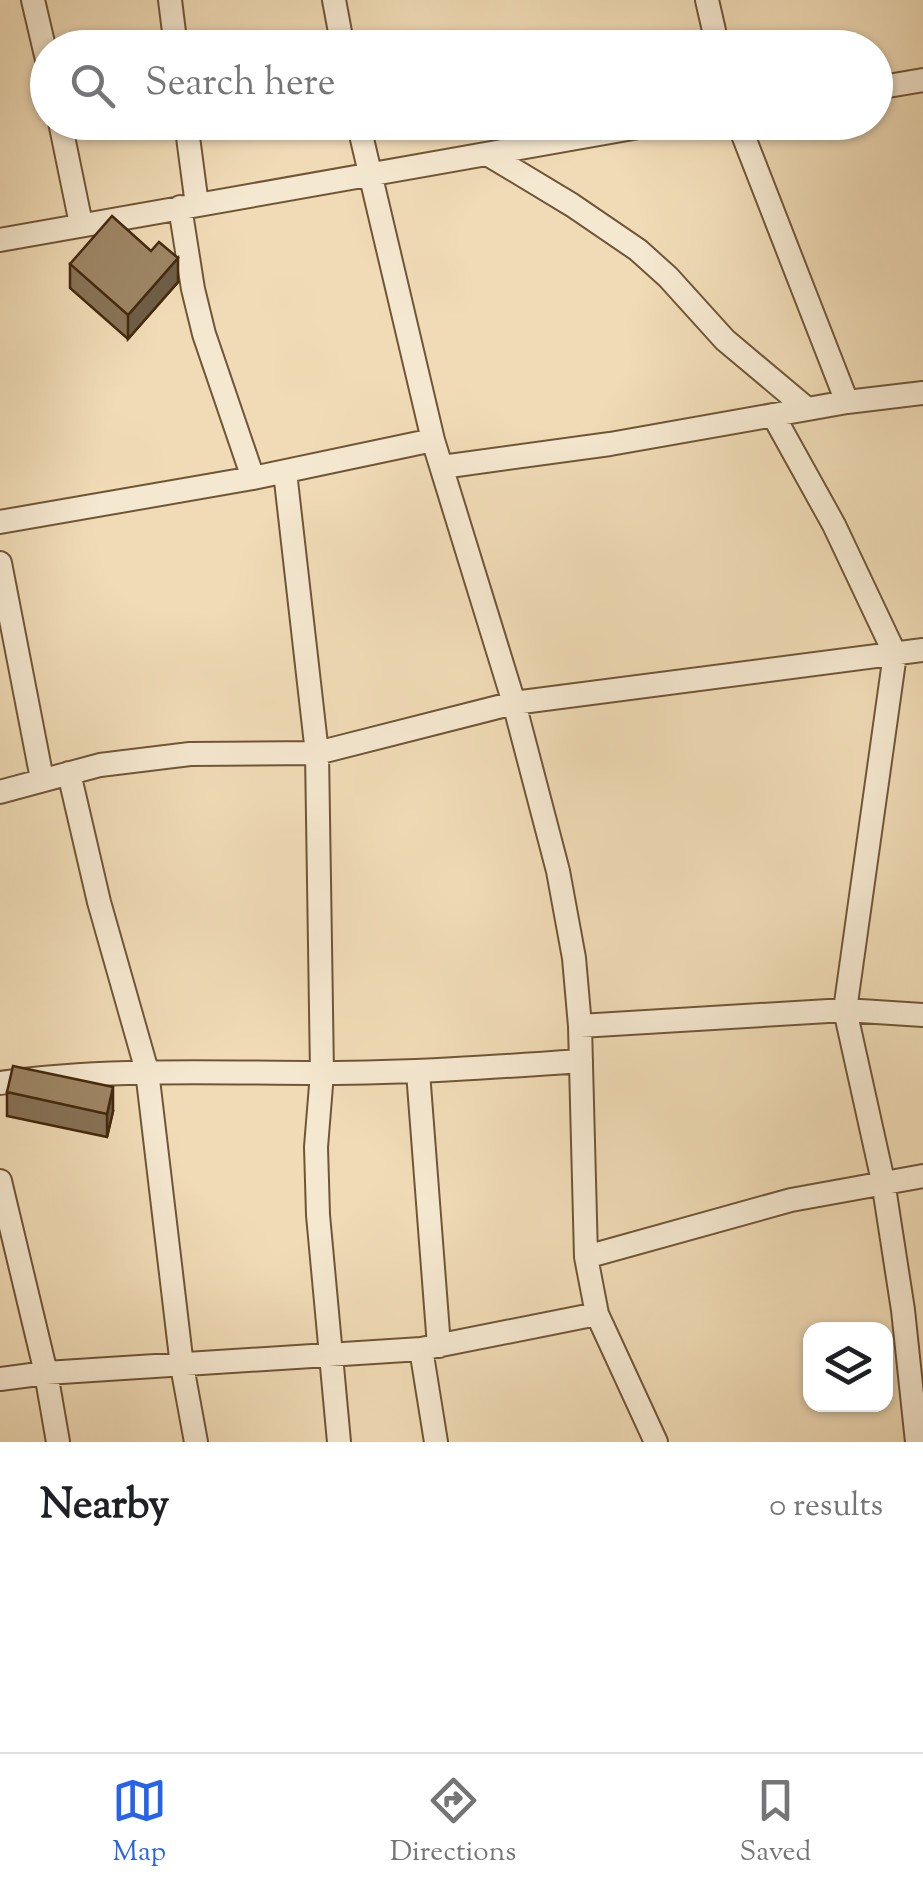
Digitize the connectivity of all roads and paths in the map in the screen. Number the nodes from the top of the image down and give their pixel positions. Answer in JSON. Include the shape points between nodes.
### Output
{"nodes":[{"id":1,"x":33,"y":0,"type":"edge"},
{"id":2,"x":170,"y":0,"type":"edge"},
{"id":3,"x":334,"y":0,"type":"edge"},
{"id":4,"x":707,"y":0,"type":"edge"},
{"id":5,"x":40,"y":30,"type":"edge"},
{"id":6,"x":174,"y":30,"type":"edge"},
{"id":7,"x":340,"y":30,"type":"edge"},
{"id":8,"x":714,"y":30,"type":"edge"},
{"id":9,"x":923,"y":80,"type":"edge"},
{"id":10,"x":893,"y":85,"type":"edge"},
{"id":11,"x":64,"y":140,"type":"edge"},
{"id":12,"x":187,"y":140,"type":"edge"},
{"id":13,"x":361,"y":140,"type":"edge"},
{"id":14,"x":569,"y":140,"type":"edge"},
{"id":15,"x":745,"y":140,"type":"edge"},
{"id":16,"x":488,"y":155,"type":"junction"},
{"id":17,"x":368,"y":176,"type":"junction"},
{"id":18,"x":189,"y":206,"type":"junction"},
{"id":19,"x":82,"y":224,"type":"junction"},
{"id":20,"x":0,"y":240,"type":"edge"},
{"id":21,"x":923,"y":392,"type":"edge"},
{"id":22,"x":847,"y":402,"type":"junction"},
{"id":23,"x":806,"y":408,"type":"junction"},
{"id":24,"x":773,"y":414,"type":"junction"},
{"id":25,"x":434,"y":440,"type":"junction"},
{"id":26,"x":442,"y":467,"type":"junction"},
{"id":27,"x":284,"y":472,"type":"junction"},
{"id":28,"x":253,"y":478,"type":"junction"},
{"id":29,"x":0,"y":522,"type":"edge"},
{"id":30,"x":0,"y":563,"type":"edge"},
{"id":31,"x":923,"y":650,"type":"edge"},
{"id":32,"x":895,"y":654,"type":"junction"},
{"id":33,"x":514,"y":703,"type":"junction"},
{"id":34,"x":317,"y":753,"type":"junction"},
{"id":35,"x":69,"y":773,"type":"junction"},
{"id":36,"x":42,"y":779,"type":"junction"},
{"id":37,"x":0,"y":792,"type":"edge"},
{"id":38,"x":845,"y":1010,"type":"junction"},
{"id":39,"x":923,"y":1015,"type":"edge"},
{"id":40,"x":580,"y":1026,"type":"junction"},
{"id":41,"x":582,"y":1061,"type":"junction"},
{"id":42,"x":148,"y":1070,"type":"junction"},
{"id":43,"x":418,"y":1072,"type":"junction"},
{"id":44,"x":322,"y":1073,"type":"junction"},
{"id":45,"x":0,"y":1083,"type":"edge"},
{"id":46,"x":923,"y":1176,"type":"edge"},
{"id":47,"x":883,"y":1181,"type":"junction"},
{"id":48,"x":0,"y":1182,"type":"edge"},
{"id":49,"x":586,"y":1257,"type":"junction"},
{"id":50,"x":597,"y":1314,"type":"junction"},
{"id":51,"x":430,"y":1348,"type":"junction"},
{"id":52,"x":328,"y":1354,"type":"junction"},
{"id":53,"x":182,"y":1366,"type":"junction"},
{"id":54,"x":46,"y":1373,"type":"junction"},
{"id":55,"x":0,"y":1379,"type":"edge"},
{"id":56,"x":58,"y":1442,"type":"edge"},
{"id":57,"x":196,"y":1442,"type":"edge"},
{"id":58,"x":339,"y":1442,"type":"edge"},
{"id":59,"x":436,"y":1442,"type":"edge"},
{"id":60,"x":656,"y":1442,"type":"edge"},
{"id":61,"x":917,"y":1442,"type":"edge"}],
"edges":[{"from":1,"to":5,"type":"street"},
{"from":2,"to":6,"type":"street"},
{"from":3,"to":7,"type":"street"},
{"from":4,"to":8,"type":"street"},
{"from":9,"to":10,"type":"street"},
{"from":11,"to":19,"type":"street"},
{"from":12,"to":18,"type":"street"},
{"from":13,"to":17,"type":"street"},
{"from":14,"to":16,"type":"street"},
{"from":15,"to":22,"type":"street"},
{"from":16,"to":17,"type":"street"},
{"from":16,"to":23,"type":"street","via":[[638,250],[724,340]]},
{"from":17,"to":18,"type":"street"},
{"from":17,"to":25,"type":"street"},
{"from":18,"to":19,"type":"street"},
{"from":18,"to":28,"type":"street","via":[[193,290]]},
{"from":19,"to":20,"type":"street"},
{"from":21,"to":22,"type":"street"},
{"from":22,"to":23,"type":"street"},
{"from":23,"to":24,"type":"street"},
{"from":24,"to":26,"type":"street"},
{"from":24,"to":32,"type":"street"},
{"from":25,"to":26,"type":"street"},
{"from":25,"to":27,"type":"street"},
{"from":26,"to":33,"type":"street"},
{"from":27,"to":28,"type":"street"},
{"from":27,"to":34,"type":"street"},
{"from":28,"to":29,"type":"street"},
{"from":30,"to":36,"type":"street"},
{"from":31,"to":32,"type":"street"},
{"from":32,"to":33,"type":"street"},
{"from":32,"to":38,"type":"street"},
{"from":33,"to":34,"type":"street"},
{"from":33,"to":40,"type":"street","via":[[558,871]]},
{"from":34,"to":35,"type":"street","via":[[163,756]]},
{"from":34,"to":44,"type":"street"},
{"from":35,"to":36,"type":"street"},
{"from":35,"to":42,"type":"street"},
{"from":36,"to":37,"type":"street"},
{"from":38,"to":39,"type":"street"},
{"from":38,"to":40,"type":"street"},
{"from":38,"to":47,"type":"street"},
{"from":40,"to":41,"type":"street"},
{"from":41,"to":43,"type":"street"},
{"from":41,"to":49,"type":"street"},
{"from":42,"to":44,"type":"street"},
{"from":42,"to":45,"type":"street"},
{"from":42,"to":53,"type":"street"},
{"from":43,"to":44,"type":"street"},
{"from":43,"to":51,"type":"street"},
{"from":44,"to":52,"type":"street","via":[[316,1147]]},
{"from":46,"to":47,"type":"street"},
{"from":47,"to":49,"type":"street","via":[[721,1217]]},
{"from":47,"to":61,"type":"street"},
{"from":48,"to":54,"type":"street"},
{"from":49,"to":50,"type":"street"},
{"from":50,"to":51,"type":"street"},
{"from":50,"to":60,"type":"street"},
{"from":51,"to":52,"type":"street"},
{"from":51,"to":59,"type":"street"},
{"from":52,"to":53,"type":"street"},
{"from":52,"to":58,"type":"street"},
{"from":53,"to":54,"type":"street"},
{"from":53,"to":57,"type":"street"},
{"from":54,"to":55,"type":"street"},
{"from":54,"to":56,"type":"street"}]}
